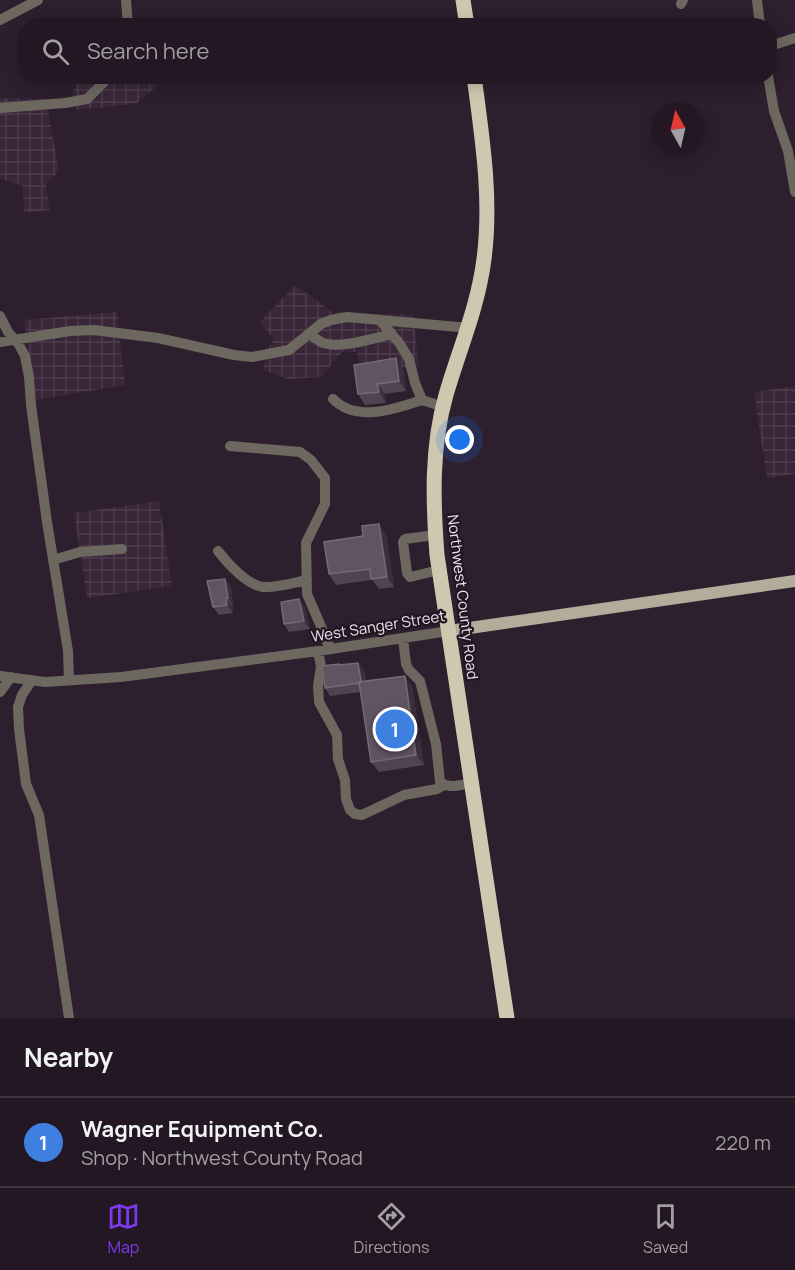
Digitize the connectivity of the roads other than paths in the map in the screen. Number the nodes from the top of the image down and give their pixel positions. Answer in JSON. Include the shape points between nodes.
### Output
{"nodes":[{"id":1,"x":38,"y":0,"type":"edge"},
{"id":2,"x":126,"y":0,"type":"edge"},
{"id":3,"x":463,"y":0,"type":"edge"},
{"id":4,"x":758,"y":0,"type":"edge"},
{"id":5,"x":17,"y":6,"type":"edge"},
{"id":6,"x":127,"y":18,"type":"edge"},
{"id":7,"x":465,"y":18,"type":"edge"},
{"id":8,"x":759,"y":18,"type":"edge"},
{"id":9,"x":0,"y":20,"type":"edge"},
{"id":10,"x":795,"y":38,"type":"edge"},
{"id":11,"x":777,"y":44,"type":"edge"},
{"id":12,"x":102,"y":84,"type":"edge"},
{"id":13,"x":475,"y":84,"type":"edge"},
{"id":14,"x":769,"y":84,"type":"edge"},
{"id":15,"x":0,"y":108,"type":"edge"},
{"id":16,"x":795,"y":192,"type":"edge"},
{"id":17,"x":0,"y":316,"type":"edge"},
{"id":18,"x":381,"y":320,"type":"junction"},
{"id":19,"x":469,"y":328,"type":"junction"},
{"id":20,"x":309,"y":333,"type":"junction"},
{"id":21,"x":392,"y":334,"type":"junction"},
{"id":22,"x":15,"y":339,"type":"junction"},
{"id":23,"x":0,"y":342,"type":"edge"},
{"id":24,"x":333,"y":399,"type":"dead end"},
{"id":25,"x":422,"y":400,"type":"junction"},
{"id":26,"x":444,"y":407,"type":"junction"},
{"id":27,"x":230,"y":446,"type":"dead end"},
{"id":28,"x":435,"y":535,"type":"junction"},
{"id":29,"x":122,"y":549,"type":"dead end"},
{"id":30,"x":218,"y":551,"type":"dead end"},
{"id":31,"x":53,"y":560,"type":"junction"},
{"id":32,"x":439,"y":570,"type":"junction"},
{"id":33,"x":307,"y":580,"type":"junction"},
{"id":34,"x":795,"y":581,"type":"edge"},
{"id":35,"x":449,"y":631,"type":"junction"},
{"id":36,"x":403,"y":638,"type":"junction"},
{"id":37,"x":331,"y":649,"type":"junction"},
{"id":38,"x":318,"y":651,"type":"junction"},
{"id":39,"x":6,"y":676,"type":"edge"},
{"id":40,"x":32,"y":680,"type":"junction"},
{"id":41,"x":69,"y":681,"type":"junction"},
{"id":42,"x":0,"y":692,"type":"edge"},
{"id":43,"x":471,"y":783,"type":"junction"},
{"id":44,"x":444,"y":785,"type":"junction"},
{"id":45,"x":69,"y":1018,"type":"edge"},
{"id":46,"x":507,"y":1018,"type":"edge"}],
"edges":[{"from":1,"to":5,"type":"street"},
{"from":2,"to":6,"type":"street"},
{"from":3,"to":7,"type":"highway"},
{"from":4,"to":8,"type":"street"},
{"from":5,"to":9,"type":"street"},
{"from":10,"to":11,"type":"street"},
{"from":12,"to":15,"type":"street","via":[[87,99]]},
{"from":13,"to":19,"type":"highway","name":"Northwest County Road","via":[[488,216],[484,260]]},
{"from":14,"to":16,"type":"street"},
{"from":17,"to":22,"type":"street"},
{"from":18,"to":19,"type":"street"},
{"from":18,"to":20,"type":"street","via":[[331,320]]},
{"from":18,"to":21,"type":"street"},
{"from":19,"to":26,"type":"highway","name":"Northwest County Road"},
{"from":20,"to":21,"type":"street","via":[[323,343],[340,344]]},
{"from":20,"to":22,"type":"street","via":[[289,350],[252,357],[94,330]]},
{"from":21,"to":25,"type":"street","via":[[409,359]]},
{"from":22,"to":23,"type":"street"},
{"from":22,"to":31,"type":"street","via":[[25,356],[29,377]]},
{"from":24,"to":25,"type":"street","via":[[350,412],[387,411]]},
{"from":25,"to":26,"type":"street"},
{"from":26,"to":28,"type":"highway","name":"Northwest County Road","via":[[434,484]]},
{"from":27,"to":33,"type":"street","via":[[300,452],[325,478],[325,504],[306,543]]},
{"from":28,"to":32,"type":"highway","name":"Northwest County Road"},
{"from":28,"to":32,"type":"street","via":[[403,542],[407,573],[411,577]]},
{"from":29,"to":31,"type":"street","via":[[80,552]]},
{"from":30,"to":33,"type":"street","via":[[227,563],[261,587]]},
{"from":31,"to":41,"type":"street"},
{"from":32,"to":35,"type":"highway","name":"Northwest County Road"},
{"from":33,"to":37,"type":"street","via":[[307,594]]},
{"from":34,"to":35,"type":"main road","name":"West Sanger Street"},
{"from":35,"to":36,"type":"street","name":"West Sanger Street"},
{"from":35,"to":43,"type":"highway","name":"Northwest County Road"},
{"from":36,"to":37,"type":"street","name":"West Sanger Street"},
{"from":36,"to":44,"type":"street","via":[[406,664],[420,681],[436,744],[440,782]]},
{"from":37,"to":38,"type":"street","name":"West Sanger Street"},
{"from":38,"to":41,"type":"street","name":"West Sanger Street"},
{"from":38,"to":44,"type":"street","via":[[319,702],[337,735],[338,759],[350,810],[362,815],[404,795]]},
{"from":39,"to":40,"type":"street","name":"West Sanger Street"},
{"from":39,"to":42,"type":"street"},
{"from":40,"to":41,"type":"street","name":"West Sanger Street"},
{"from":40,"to":45,"type":"street","via":[[18,707],[19,729],[26,784],[39,815]]},
{"from":43,"to":44,"type":"street"},
{"from":43,"to":46,"type":"highway","name":"Northwest County Road"}]}
